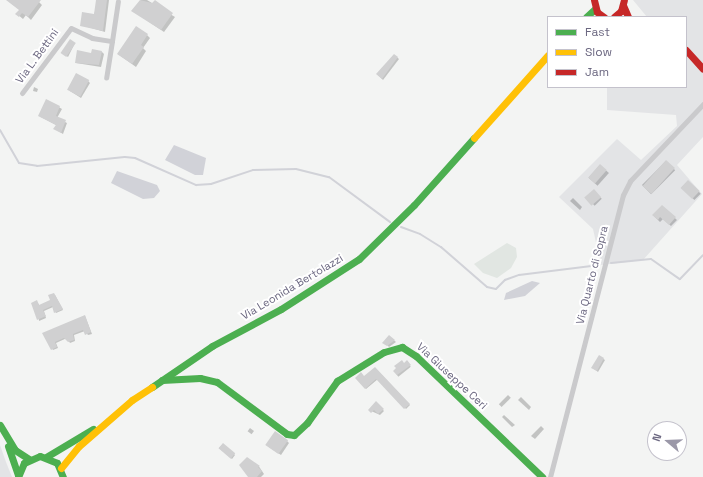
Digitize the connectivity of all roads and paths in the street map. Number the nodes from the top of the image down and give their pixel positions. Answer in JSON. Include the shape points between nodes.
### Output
{"nodes":[{"id":1,"x":594,"y":0,"type":"edge"},
{"id":2,"x":118,"y":1,"type":"edge"},
{"id":3,"x":624,"y":3,"type":"edge"},
{"id":4,"x":595,"y":9,"type":"junction"},
{"id":5,"x":587,"y":16,"type":"edge"},
{"id":6,"x":601,"y":16,"type":"edge"},
{"id":7,"x":615,"y":16,"type":"edge"},
{"id":8,"x":628,"y":16,"type":"edge"},
{"id":9,"x":112,"y":41,"type":"junction"},
{"id":10,"x":687,"y":51,"type":"edge"},
{"id":11,"x":547,"y":56,"type":"edge"},
{"id":12,"x":703,"y":68,"type":"edge"},
{"id":13,"x":106,"y":78,"type":"dead end"},
{"id":14,"x":22,"y":93,"type":"dead end"},
{"id":15,"x":703,"y":104,"type":"edge"},
{"id":16,"x":162,"y":380,"type":"junction"},
{"id":17,"x":105,"y":422,"type":"junction"},
{"id":18,"x":2,"y":428,"type":"edge"},
{"id":19,"x":46,"y":457,"type":"junction"},
{"id":20,"x":29,"y":459,"type":"junction"},
{"id":21,"x":61,"y":468,"type":"junction"},
{"id":22,"x":18,"y":476,"type":"edge"},
{"id":23,"x":63,"y":477,"type":"edge"},
{"id":24,"x":542,"y":477,"type":"edge"},
{"id":25,"x":550,"y":477,"type":"edge"}],
"edges":[{"from":1,"to":4,"type":"street"},
{"from":2,"to":9,"type":"street"},
{"from":3,"to":7,"type":"street","via":[[622,11]]},
{"from":3,"to":8,"type":"street"},
{"from":4,"to":5,"type":"street"},
{"from":4,"to":6,"type":"street"},
{"from":9,"to":13,"type":"street"},
{"from":9,"to":14,"type":"street","name":"Via L. Bettini","via":[[92,38],[76,28],[71,28]]},
{"from":10,"to":12,"type":"street"},
{"from":11,"to":16,"type":"street","name":"Via Leonida Bertolazzi","via":[[409,210],[360,258],[281,310],[212,346]]},
{"from":15,"to":25,"type":"street","name":"Via Quarto di Sopra","via":[[630,181],[623,195]]},
{"from":16,"to":17,"type":"street","name":"Via Leonida Bertolazzi"},
{"from":16,"to":24,"type":"street","name":"Via Giuseppe Ceri","via":[[200,378],[217,382],[287,434],[294,435],[307,423],[337,381],[384,352],[402,347],[416,356]]},
{"from":17,"to":19,"type":"street","name":"Via Leonida Bertolazzi"},
{"from":17,"to":21,"type":"street","name":"Via Leonida Bertolazzi","via":[[79,446]]},
{"from":18,"to":20,"type":"street","via":[[15,450]]},
{"from":18,"to":22,"type":"street"},
{"from":19,"to":20,"type":"street"},
{"from":19,"to":21,"type":"street"},
{"from":20,"to":22,"type":"street"},
{"from":21,"to":23,"type":"street"}]}
